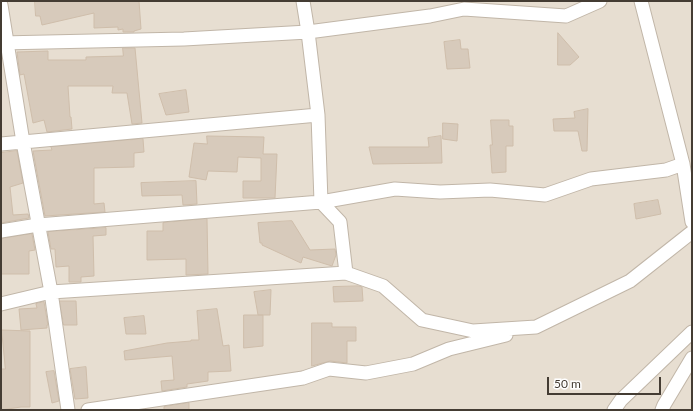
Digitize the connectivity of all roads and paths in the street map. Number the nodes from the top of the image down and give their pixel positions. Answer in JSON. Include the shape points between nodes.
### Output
{"nodes":[{"id":1,"x":303,"y":1,"type":"edge"},
{"id":2,"x":600,"y":1,"type":"edge"},
{"id":3,"x":640,"y":1,"type":"edge"},
{"id":4,"x":1,"y":6,"type":"edge"},
{"id":5,"x":308,"y":32,"type":"junction"},
{"id":6,"x":4,"y":43,"type":"edge"},
{"id":7,"x":318,"y":115,"type":"junction"},
{"id":8,"x":23,"y":142,"type":"junction"},
{"id":9,"x":1,"y":144,"type":"edge"},
{"id":10,"x":683,"y":164,"type":"junction"},
{"id":11,"x":321,"y":202,"type":"junction"},
{"id":12,"x":692,"y":222,"type":"edge"},
{"id":13,"x":38,"y":225,"type":"junction"},
{"id":14,"x":1,"y":231,"type":"edge"},
{"id":15,"x":692,"y":232,"type":"edge"},
{"id":16,"x":346,"y":273,"type":"junction"},
{"id":17,"x":51,"y":292,"type":"junction"},
{"id":18,"x":1,"y":304,"type":"edge"},
{"id":19,"x":536,"y":327,"type":"junction"},
{"id":20,"x":692,"y":332,"type":"edge"},
{"id":21,"x":692,"y":358,"type":"edge"},
{"id":22,"x":68,"y":410,"type":"edge"},
{"id":23,"x":88,"y":410,"type":"edge"},
{"id":24,"x":614,"y":410,"type":"edge"},
{"id":25,"x":662,"y":410,"type":"edge"}],
"edges":[{"from":1,"to":5,"type":"street"},
{"from":2,"to":5,"type":"street","via":[[566,16],[464,9]]},
{"from":3,"to":10,"type":"street"},
{"from":4,"to":6,"type":"street"},
{"from":5,"to":6,"type":"street","via":[[184,39]]},
{"from":5,"to":7,"type":"street"},
{"from":6,"to":8,"type":"street"},
{"from":7,"to":8,"type":"street"},
{"from":7,"to":11,"type":"street"},
{"from":8,"to":9,"type":"street"},
{"from":8,"to":13,"type":"street"},
{"from":10,"to":11,"type":"street","via":[[666,170],[591,179],[545,195],[490,190],[440,192],[395,189]]},
{"from":10,"to":12,"type":"street"},
{"from":11,"to":13,"type":"street"},
{"from":11,"to":16,"type":"street","via":[[340,222]]},
{"from":13,"to":14,"type":"street"},
{"from":13,"to":17,"type":"street"},
{"from":15,"to":19,"type":"street","via":[[630,281]]},
{"from":16,"to":17,"type":"street"},
{"from":16,"to":19,"type":"street","via":[[383,286],[422,320],[473,331]]},
{"from":17,"to":18,"type":"street"},
{"from":17,"to":22,"type":"street"},
{"from":19,"to":23,"type":"street","via":[[449,349],[413,364],[366,373],[329,368],[303,378]]},
{"from":20,"to":24,"type":"street","via":[[621,400]]},
{"from":21,"to":25,"type":"street"}]}
